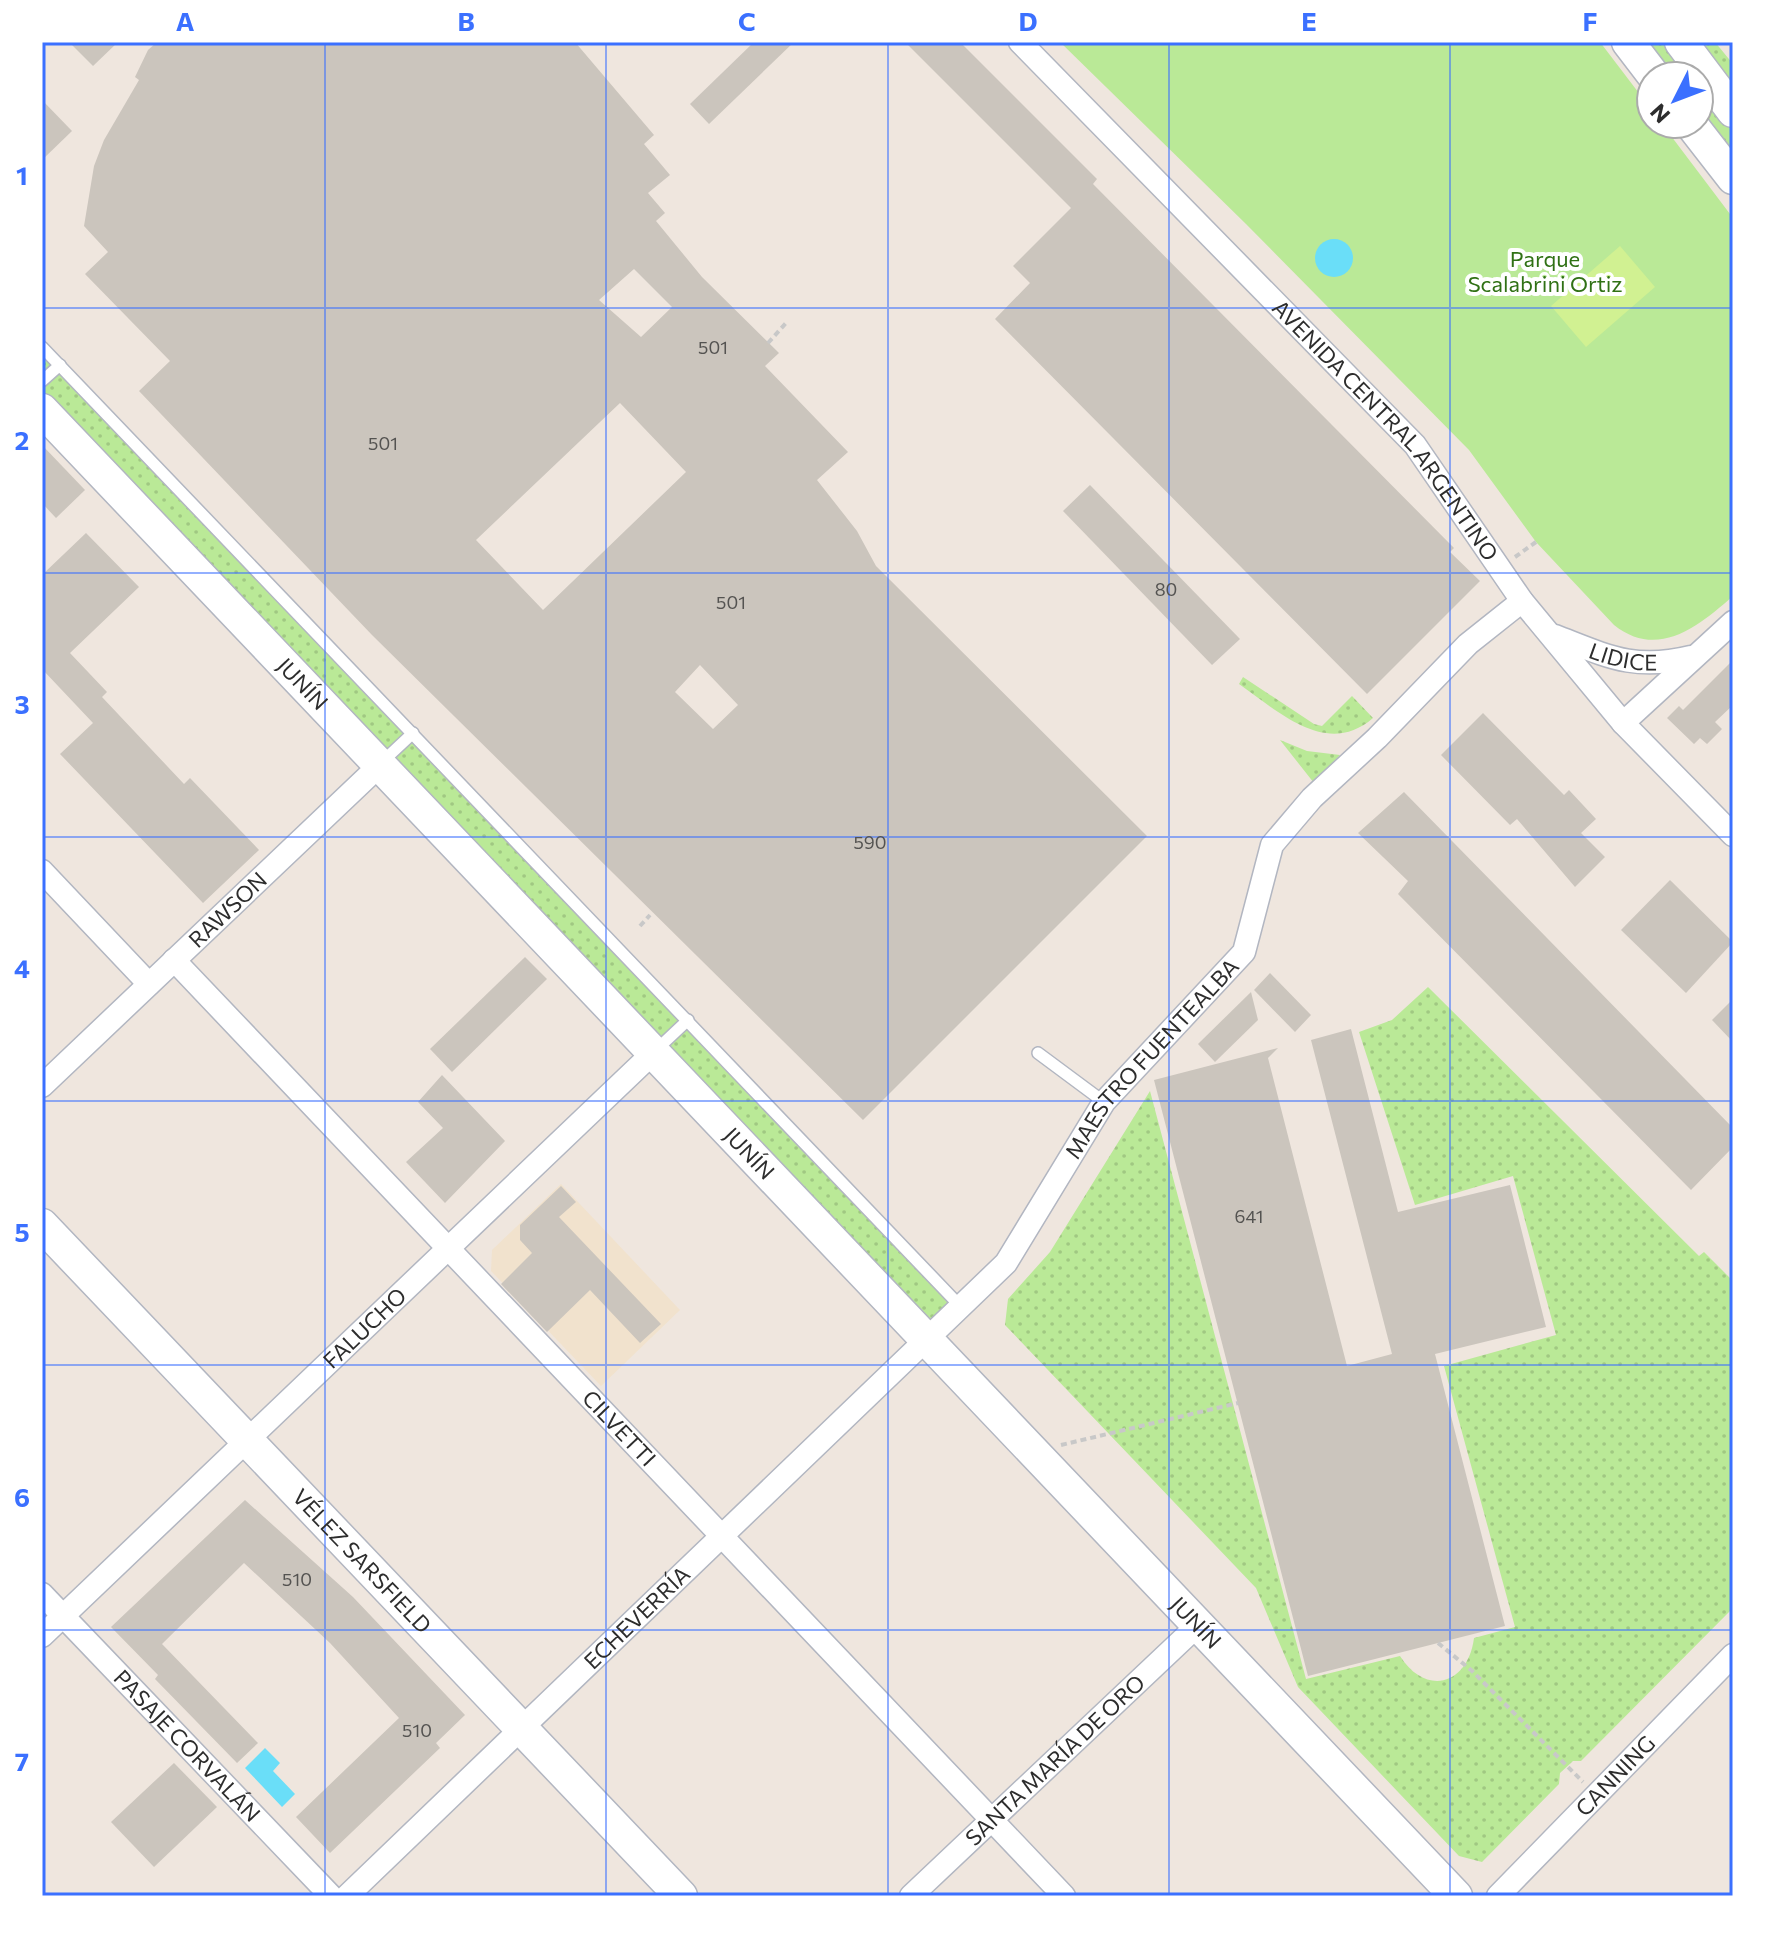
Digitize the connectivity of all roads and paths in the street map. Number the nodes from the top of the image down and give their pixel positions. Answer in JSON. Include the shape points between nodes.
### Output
{"nodes":[{"id":1,"x":1020,"y":42,"type":"edge"},
{"id":2,"x":1628,"y":42,"type":"edge"},
{"id":3,"x":1681,"y":42,"type":"edge"},
{"id":4,"x":1642,"y":60,"type":"edge"},
{"id":5,"x":1733,"y":111,"type":"edge"},
{"id":6,"x":1703,"y":140,"type":"edge"},
{"id":7,"x":1733,"y":178,"type":"edge"},
{"id":8,"x":786,"y":323,"type":"dead end"},
{"id":9,"x":768,"y":343,"type":"dead end"},
{"id":10,"x":42,"y":347,"type":"edge"},
{"id":11,"x":60,"y":365,"type":"junction"},
{"id":12,"x":42,"y":381,"type":"edge"},
{"id":13,"x":42,"y":410,"type":"edge"},
{"id":14,"x":1522,"y":601,"type":"junction"},
{"id":15,"x":1733,"y":622,"type":"edge"},
{"id":16,"x":1554,"y":636,"type":"junction"},
{"id":17,"x":1694,"y":656,"type":"junction"},
{"id":18,"x":1623,"y":723,"type":"junction"},
{"id":19,"x":413,"y":733,"type":"junction"},
{"id":20,"x":381,"y":764,"type":"junction"},
{"id":21,"x":1733,"y":835,"type":"edge"},
{"id":22,"x":42,"y":871,"type":"edge"},
{"id":23,"x":650,"y":915,"type":"dead end"},
{"id":24,"x":640,"y":926,"type":"dead end"},
{"id":25,"x":174,"y":960,"type":"junction"},
{"id":26,"x":149,"y":984,"type":"junction"},
{"id":27,"x":688,"y":1020,"type":"junction"},
{"id":28,"x":654,"y":1052,"type":"junction"},
{"id":29,"x":1038,"y":1053,"type":"dead end"},
{"id":30,"x":42,"y":1086,"type":"edge"},
{"id":31,"x":1104,"y":1102,"type":"junction"},
{"id":32,"x":42,"y":1225,"type":"edge"},
{"id":33,"x":448,"y":1249,"type":"junction"},
{"id":34,"x":962,"y":1308,"type":"junction"},
{"id":35,"x":929,"y":1340,"type":"junction"},
{"id":36,"x":1238,"y":1403,"type":"dead end"},
{"id":37,"x":247,"y":1440,"type":"junction"},
{"id":38,"x":1034,"y":1452,"type":"junction"},
{"id":39,"x":722,"y":1537,"type":"junction"},
{"id":40,"x":42,"y":1594,"type":"edge"},
{"id":41,"x":63,"y":1616,"type":"junction"},
{"id":42,"x":1198,"y":1625,"type":"junction"},
{"id":43,"x":42,"y":1636,"type":"edge"},
{"id":44,"x":1438,"y":1643,"type":"dead end"},
{"id":45,"x":1733,"y":1655,"type":"edge"},
{"id":46,"x":522,"y":1730,"type":"junction"},
{"id":47,"x":1597,"y":1794,"type":"junction"},
{"id":48,"x":992,"y":1820,"type":"junction"},
{"id":49,"x":331,"y":1896,"type":"edge"},
{"id":50,"x":347,"y":1896,"type":"edge"},
{"id":51,"x":681,"y":1896,"type":"edge"},
{"id":52,"x":911,"y":1896,"type":"edge"},
{"id":53,"x":1064,"y":1896,"type":"edge"},
{"id":54,"x":1456,"y":1896,"type":"edge"},
{"id":55,"x":1498,"y":1896,"type":"edge"}],
"edges":[{"from":1,"to":14,"type":"street","name":"AVENIDA CENTRAL ARGENTINO","via":[[1415,445]]},
{"from":2,"to":4,"type":"main road"},
{"from":3,"to":5,"type":"main road"},
{"from":6,"to":7,"type":"main road"},
{"from":8,"to":9,"type":"path"},
{"from":10,"to":11,"type":"lane","name":"JUNÍN"},
{"from":11,"to":12,"type":"lane"},
{"from":11,"to":19,"type":"lane","name":"JUNÍN"},
{"from":13,"to":20,"type":"main road","name":"JUNÍN"},
{"from":14,"to":16,"type":"street","name":"AVENIDA CENTRAL ARGENTINO"},
{"from":14,"to":31,"type":"street","name":"MAESTRO FUENTEALBA","via":[[1468,644],[1312,798],[1272,845],[1244,952]]},
{"from":15,"to":17,"type":"street","name":"LIDICE"},
{"from":16,"to":17,"type":"street","name":"LIDICE","via":[[1617,659],[1659,665]]},
{"from":16,"to":18,"type":"street","name":"AVENIDA CENTRAL ARGENTINO"},
{"from":17,"to":18,"type":"street","name":"LIDICE"},
{"from":18,"to":21,"type":"street","name":"AVENIDA CENTRAL ARGENTINO"},
{"from":19,"to":20,"type":"lane","name":"RAWSON"},
{"from":19,"to":27,"type":"lane","name":"JUNÍN"},
{"from":20,"to":25,"type":"street","name":"RAWSON"},
{"from":20,"to":28,"type":"main road","name":"JUNÍN"},
{"from":22,"to":26,"type":"street"},
{"from":23,"to":24,"type":"path"},
{"from":25,"to":26,"type":"street","name":"RAWSON"},
{"from":25,"to":33,"type":"street","name":"CILVETTI"},
{"from":26,"to":30,"type":"street","name":"RAWSON"},
{"from":27,"to":28,"type":"lane","name":"FALUCHO"},
{"from":27,"to":34,"type":"lane","name":"JUNÍN"},
{"from":28,"to":33,"type":"street","name":"FALUCHO"},
{"from":28,"to":35,"type":"main road","name":"JUNÍN"},
{"from":29,"to":31,"type":"lane"},
{"from":31,"to":34,"type":"street","name":"MAESTRO FUENTEALBA","via":[[1006,1263]]},
{"from":32,"to":37,"type":"main road","name":"VÉLEZ SARSFIELD"},
{"from":33,"to":37,"type":"street","name":"FALUCHO"},
{"from":33,"to":39,"type":"street","name":"CILVETTI"},
{"from":34,"to":35,"type":"street","name":"MAESTRO FUENTEALBA"},
{"from":35,"to":38,"type":"main road","name":"JUNÍN"},
{"from":35,"to":39,"type":"street","name":"ECHEVERRÍA"},
{"from":36,"to":38,"type":"path"},
{"from":37,"to":41,"type":"street","name":"FALUCHO"},
{"from":37,"to":46,"type":"main road","name":"VÉLEZ SARSFIELD"},
{"from":38,"to":42,"type":"main road","name":"JUNÍN"},
{"from":39,"to":46,"type":"street","name":"ECHEVERRÍA"},
{"from":39,"to":48,"type":"street","name":"CILVETTI"},
{"from":40,"to":41,"type":"street","name":"PASAJE CORVALÁN"},
{"from":41,"to":43,"type":"street","name":"FALUCHO"},
{"from":41,"to":49,"type":"street","name":"PASAJE CORVALÁN"},
{"from":42,"to":48,"type":"street","name":"SANTA MARÍA DE ORO"},
{"from":42,"to":54,"type":"main road","name":"JUNÍN"},
{"from":44,"to":47,"type":"path"},
{"from":45,"to":47,"type":"street","name":"CANNING"},
{"from":46,"to":50,"type":"street","name":"ECHEVERRÍA"},
{"from":46,"to":51,"type":"main road","name":"VÉLEZ SARSFIELD"},
{"from":47,"to":55,"type":"street","name":"CANNING"},
{"from":48,"to":52,"type":"street","name":"SANTA MARÍA DE ORO"},
{"from":48,"to":53,"type":"street","name":"CILVETTI"}]}
